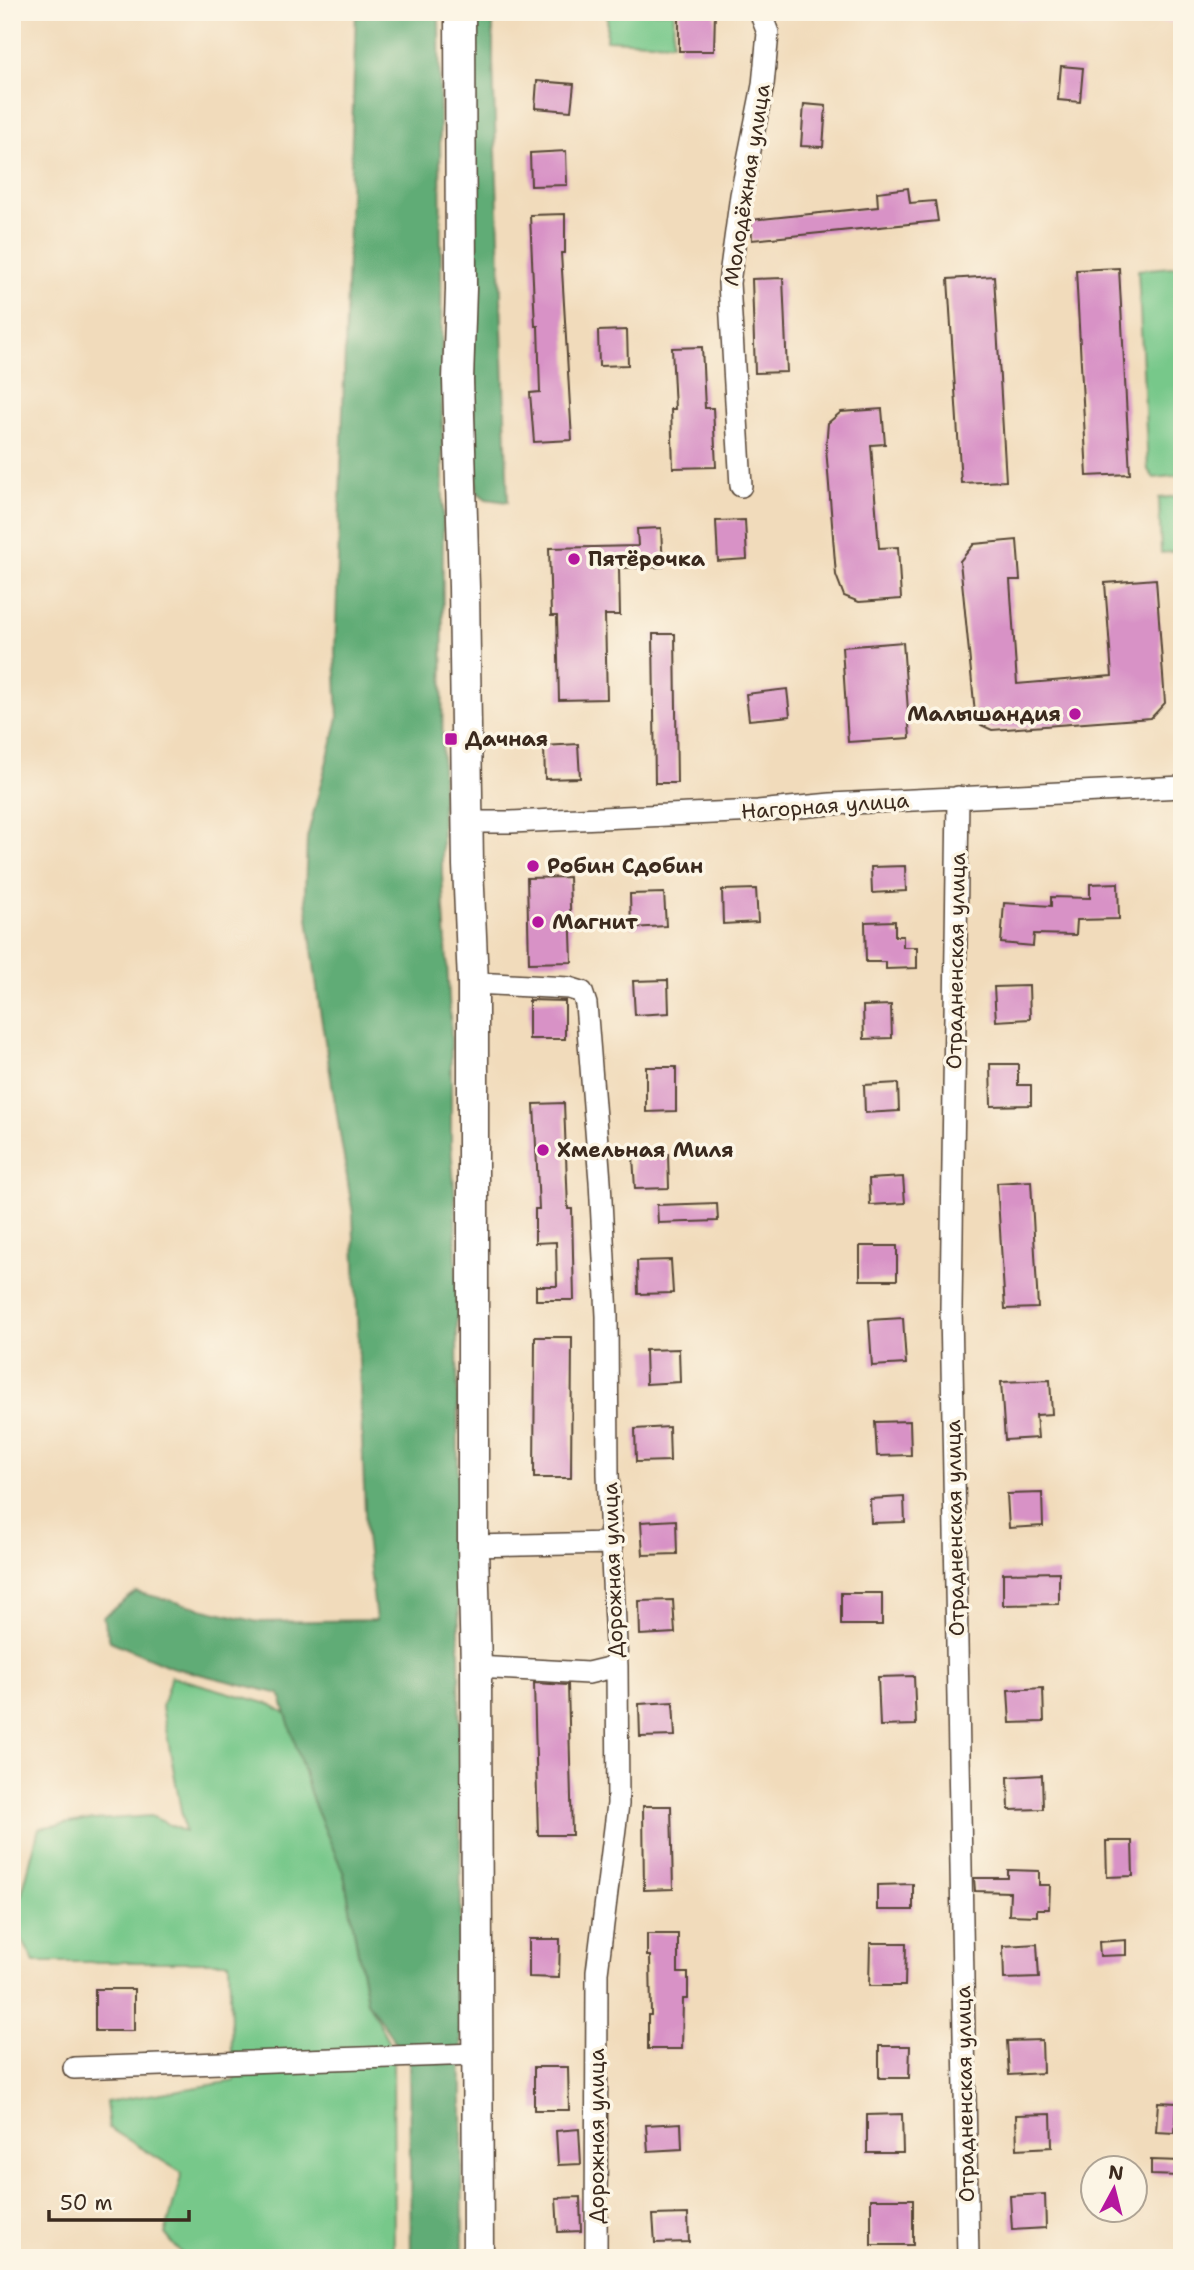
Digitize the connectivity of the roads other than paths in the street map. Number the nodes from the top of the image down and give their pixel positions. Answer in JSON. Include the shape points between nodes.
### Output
{"nodes":[{"id":1,"x":460,"y":12,"type":"edge"},
{"id":2,"x":760,"y":12,"type":"edge"},
{"id":3,"x":741,"y":486,"type":"dead end"},
{"id":4,"x":1182,"y":787,"type":"edge"},
{"id":5,"x":958,"y":797,"type":"junction"},
{"id":6,"x":467,"y":822,"type":"junction"},
{"id":7,"x":473,"y":984,"type":"junction"},
{"id":8,"x":611,"y":1543,"type":"junction"},
{"id":9,"x":473,"y":1546,"type":"junction"},
{"id":10,"x":617,"y":1666,"type":"junction"},
{"id":11,"x":476,"y":1667,"type":"junction"},
{"id":12,"x":477,"y":2054,"type":"junction"},
{"id":13,"x":74,"y":2068,"type":"dead end"},
{"id":14,"x":478,"y":2258,"type":"edge"},
{"id":15,"x":596,"y":2258,"type":"edge"},
{"id":16,"x":968,"y":2258,"type":"edge"}],
"edges":[{"from":1,"to":6,"type":"street","via":[[458,380]]},
{"from":2,"to":3,"type":"street","name":"Молодёжная улица","via":[[768,33],[763,85],[729,283]]},
{"from":4,"to":5,"type":"street","name":"Нагорная улица"},
{"from":5,"to":6,"type":"street","name":"Нагорная улица","via":[[758,811]]},
{"from":5,"to":16,"type":"street","name":"Отрадненская улица","via":[[951,1308]]},
{"from":6,"to":7,"type":"street"},
{"from":7,"to":8,"type":"street","name":"Дорожная улица","via":[[569,988],[582,992],[586,1004],[607,1316]]},
{"from":7,"to":9,"type":"street"},
{"from":8,"to":9,"type":"street"},
{"from":8,"to":10,"type":"street","name":"Дорожная улица"},
{"from":9,"to":11,"type":"street"},
{"from":10,"to":11,"type":"street","via":[[588,1673]]},
{"from":10,"to":15,"type":"street","name":"Дорожная улица","via":[[618,1804],[597,1972]]},
{"from":11,"to":12,"type":"street"},
{"from":12,"to":13,"type":"street"},
{"from":12,"to":14,"type":"street"}]}
